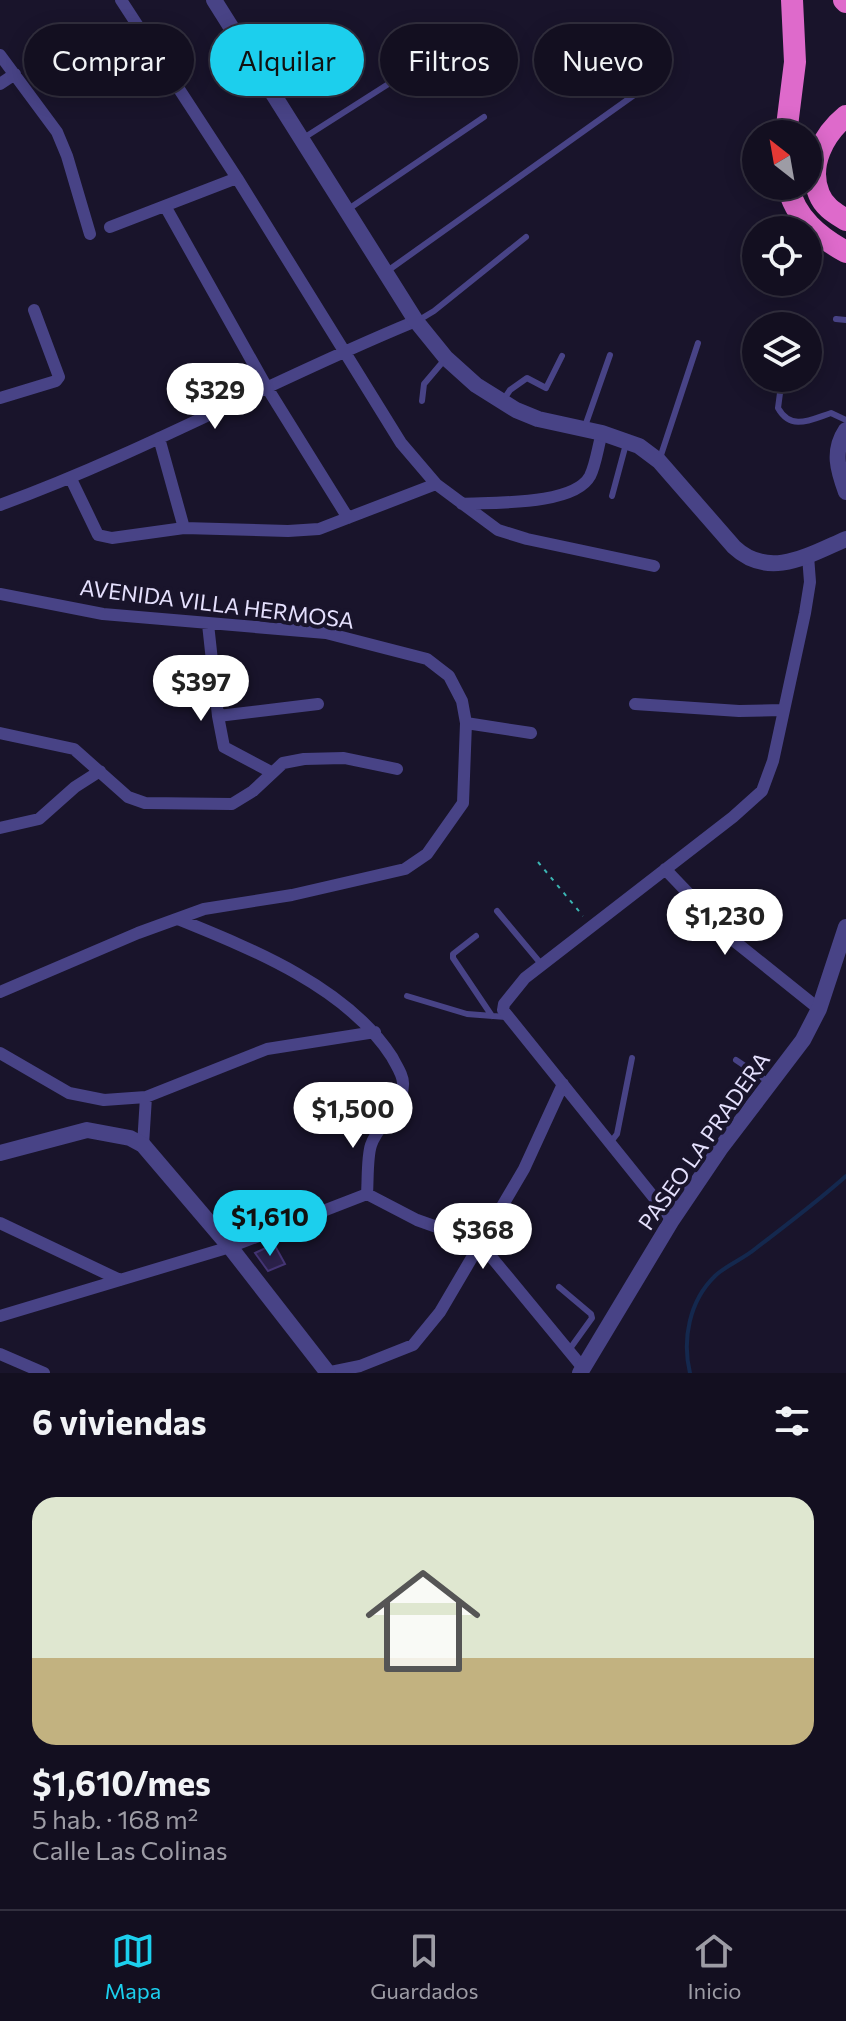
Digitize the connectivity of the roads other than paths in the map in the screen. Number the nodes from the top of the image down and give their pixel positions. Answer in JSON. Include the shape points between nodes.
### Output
{"nodes":[{"id":1,"x":121,"y":0,"type":"edge"},
{"id":2,"x":214,"y":0,"type":"edge"},
{"id":3,"x":792,"y":0,"type":"edge"},
{"id":4,"x":0,"y":55,"type":"edge"},
{"id":5,"x":15,"y":74,"type":"junction"},
{"id":6,"x":0,"y":84,"type":"edge"},
{"id":7,"x":380,"y":89,"type":"edge"},
{"id":8,"x":633,"y":96,"type":"edge"},
{"id":9,"x":846,"y":102,"type":"edge"},
{"id":10,"x":846,"y":116,"type":"edge"},
{"id":11,"x":484,"y":117,"type":"dead end"},
{"id":12,"x":788,"y":120,"type":"edge"},
{"id":13,"x":821,"y":120,"type":"edge"},
{"id":14,"x":302,"y":139,"type":"junction"},
{"id":15,"x":237,"y":178,"type":"junction"},
{"id":16,"x":794,"y":200,"type":"edge"},
{"id":17,"x":810,"y":200,"type":"edge"},
{"id":18,"x":165,"y":206,"type":"junction"},
{"id":19,"x":347,"y":210,"type":"junction"},
{"id":20,"x":846,"y":220,"type":"edge"},
{"id":21,"x":110,"y":227,"type":"dead end"},
{"id":22,"x":846,"y":232,"type":"edge"},
{"id":23,"x":90,"y":234,"type":"dead end"},
{"id":24,"x":526,"y":237,"type":"dead end"},
{"id":25,"x":846,"y":252,"type":"edge"},
{"id":26,"x":386,"y":272,"type":"junction"},
{"id":27,"x":34,"y":310,"type":"dead end"},
{"id":28,"x":836,"y":319,"type":"dead end"},
{"id":29,"x":846,"y":320,"type":"edge"},
{"id":30,"x":416,"y":321,"type":"junction"},
{"id":31,"x":698,"y":343,"type":"dead end"},
{"id":32,"x":343,"y":351,"type":"junction"},
{"id":33,"x":610,"y":355,"type":"dead end"},
{"id":34,"x":562,"y":356,"type":"dead end"},
{"id":35,"x":446,"y":358,"type":"junction"},
{"id":36,"x":266,"y":386,"type":"junction"},
{"id":37,"x":780,"y":392,"type":"edge"},
{"id":38,"x":0,"y":398,"type":"edge"},
{"id":39,"x":422,"y":401,"type":"dead end"},
{"id":40,"x":502,"y":402,"type":"junction"},
{"id":41,"x":846,"y":420,"type":"edge"},
{"id":42,"x":584,"y":429,"type":"junction"},
{"id":43,"x":846,"y":430,"type":"edge"},
{"id":44,"x":602,"y":433,"type":"junction"},
{"id":45,"x":159,"y":438,"type":"junction"},
{"id":46,"x":628,"y":441,"type":"junction"},
{"id":47,"x":659,"y":461,"type":"junction"},
{"id":48,"x":71,"y":479,"type":"junction"},
{"id":49,"x":436,"y":484,"type":"junction"},
{"id":50,"x":846,"y":492,"type":"edge"},
{"id":51,"x":612,"y":496,"type":"dead end"},
{"id":52,"x":462,"y":504,"type":"junction"},
{"id":53,"x":0,"y":505,"type":"edge"},
{"id":54,"x":348,"y":518,"type":"junction"},
{"id":55,"x":184,"y":528,"type":"junction"},
{"id":56,"x":846,"y":539,"type":"edge"},
{"id":57,"x":808,"y":556,"type":"junction"},
{"id":58,"x":654,"y":566,"type":"dead end"},
{"id":59,"x":0,"y":594,"type":"edge"},
{"id":60,"x":208,"y":624,"type":"junction"},
{"id":61,"x":318,"y":704,"type":"dead end"},
{"id":62,"x":635,"y":704,"type":"dead end"},
{"id":63,"x":782,"y":710,"type":"junction"},
{"id":64,"x":218,"y":716,"type":"junction"},
{"id":65,"x":466,"y":723,"type":"junction"},
{"id":66,"x":0,"y":733,"type":"edge"},
{"id":67,"x":531,"y":733,"type":"dead end"},
{"id":68,"x":397,"y":769,"type":"dead end"},
{"id":69,"x":100,"y":771,"type":"junction"},
{"id":70,"x":271,"y":772,"type":"junction"},
{"id":71,"x":0,"y":828,"type":"edge"},
{"id":72,"x":665,"y":869,"type":"junction"},
{"id":73,"x":497,"y":911,"type":"dead end"},
{"id":74,"x":178,"y":919,"type":"junction"},
{"id":75,"x":846,"y":927,"type":"edge"},
{"id":76,"x":476,"y":936,"type":"dead end"},
{"id":77,"x":542,"y":965,"type":"junction"},
{"id":78,"x":0,"y":992,"type":"edge"},
{"id":79,"x":407,"y":996,"type":"dead end"},
{"id":80,"x":819,"y":1009,"type":"junction"},
{"id":81,"x":492,"y":1016,"type":"junction"},
{"id":82,"x":510,"y":1017,"type":"junction"},
{"id":83,"x":375,"y":1032,"type":"junction"},
{"id":84,"x":0,"y":1053,"type":"edge"},
{"id":85,"x":632,"y":1058,"type":"dead end"},
{"id":86,"x":736,"y":1060,"type":"dead end"},
{"id":87,"x":770,"y":1083,"type":"junction"},
{"id":88,"x":563,"y":1084,"type":"junction"},
{"id":89,"x":146,"y":1097,"type":"junction"},
{"id":90,"x":610,"y":1143,"type":"junction"},
{"id":91,"x":143,"y":1145,"type":"junction"},
{"id":92,"x":0,"y":1153,"type":"edge"},
{"id":93,"x":367,"y":1194,"type":"junction"},
{"id":94,"x":672,"y":1220,"type":"junction"},
{"id":95,"x":0,"y":1223,"type":"edge"},
{"id":96,"x":479,"y":1242,"type":"junction"},
{"id":97,"x":230,"y":1247,"type":"junction"},
{"id":98,"x":120,"y":1280,"type":"junction"},
{"id":99,"x":559,"y":1287,"type":"dead end"},
{"id":100,"x":0,"y":1316,"type":"edge"},
{"id":101,"x":569,"y":1350,"type":"junction"},
{"id":102,"x":0,"y":1354,"type":"edge"},
{"id":103,"x":581,"y":1370,"type":"edge"},
{"id":104,"x":44,"y":1373,"type":"edge"},
{"id":105,"x":327,"y":1373,"type":"edge"}],
"edges":[{"from":1,"to":15,"type":"street"},
{"from":2,"to":14,"type":"street"},
{"from":3,"to":12,"type":"highway","via":[[795,62]]},
{"from":4,"to":5,"type":"street"},
{"from":5,"to":6,"type":"street"},
{"from":5,"to":23,"type":"street","via":[[57,132]]},
{"from":7,"to":14,"type":"lane"},
{"from":8,"to":26,"type":"lane"},
{"from":9,"to":13,"type":"highway"},
{"from":10,"to":20,"type":"highway","via":[[831,128],[819,150],[816,174],[818,194]]},
{"from":11,"to":19,"type":"lane"},
{"from":14,"to":19,"type":"street"},
{"from":15,"to":18,"type":"street"},
{"from":15,"to":32,"type":"street"},
{"from":16,"to":25,"type":"highway","via":[[815,231]]},
{"from":17,"to":22,"type":"highway","via":[[820,215]]},
{"from":18,"to":21,"type":"street"},
{"from":18,"to":36,"type":"street"},
{"from":19,"to":26,"type":"street"},
{"from":24,"to":30,"type":"lane"},
{"from":26,"to":30,"type":"street"},
{"from":27,"to":38,"type":"street","via":[[59,377]]},
{"from":28,"to":29,"type":"lane"},
{"from":30,"to":32,"type":"street"},
{"from":30,"to":35,"type":"street"},
{"from":31,"to":47,"type":"lane"},
{"from":32,"to":36,"type":"street"},
{"from":32,"to":49,"type":"street","via":[[401,443]]},
{"from":33,"to":42,"type":"lane"},
{"from":34,"to":40,"type":"lane","via":[[546,388],[523,379]]},
{"from":35,"to":39,"type":"lane","via":[[424,384]]},
{"from":35,"to":40,"type":"street"},
{"from":36,"to":45,"type":"street"},
{"from":36,"to":54,"type":"street"},
{"from":37,"to":41,"type":"lane","via":[[778,408],[797,424],[831,413]]},
{"from":40,"to":42,"type":"street","via":[[538,419]]},
{"from":42,"to":44,"type":"street"},
{"from":43,"to":50,"type":"street","via":[[836,462]]},
{"from":44,"to":46,"type":"street"},
{"from":44,"to":52,"type":"street","via":[[590,475],[578,487],[546,498]]},
{"from":45,"to":48,"type":"street"},
{"from":45,"to":55,"type":"street"},
{"from":46,"to":47,"type":"street"},
{"from":46,"to":51,"type":"lane"},
{"from":47,"to":57,"type":"street","via":[[745,557],[770,564]]},
{"from":48,"to":53,"type":"street"},
{"from":48,"to":55,"type":"street","via":[[98,535],[112,538]]},
{"from":49,"to":52,"type":"street"},
{"from":49,"to":54,"type":"street"},
{"from":52,"to":58,"type":"street","via":[[498,530]]},
{"from":54,"to":55,"type":"street","via":[[319,529],[288,531]]},
{"from":56,"to":57,"type":"street"},
{"from":57,"to":63,"type":"street","via":[[805,613]]},
{"from":59,"to":60,"type":"street","name":"AVENIDA VILLA HERMOSA","via":[[103,614]]},
{"from":60,"to":64,"type":"street"},
{"from":60,"to":65,"type":"street","name":"AVENIDA VILLA HERMOSA","via":[[326,633],[427,659],[449,676]]},
{"from":61,"to":64,"type":"street"},
{"from":62,"to":63,"type":"street"},
{"from":63,"to":72,"type":"street","via":[[762,791]]},
{"from":64,"to":70,"type":"street","via":[[224,747]]},
{"from":65,"to":67,"type":"street"},
{"from":65,"to":74,"type":"street","name":"AVENIDA VILLA HERMOSA","via":[[463,803],[416,862],[369,879],[204,909]]},
{"from":66,"to":69,"type":"street","via":[[74,749]]},
{"from":68,"to":70,"type":"street","via":[[344,758],[283,763]]},
{"from":69,"to":70,"type":"street","via":[[128,797],[145,803],[201,805],[232,804]]},
{"from":69,"to":71,"type":"street","via":[[39,819]]},
{"from":72,"to":77,"type":"street"},
{"from":72,"to":80,"type":"street","via":[[733,940]]},
{"from":73,"to":77,"type":"lane"},
{"from":74,"to":78,"type":"street","name":"AVENIDA VILLA HERMOSA"},
{"from":74,"to":83,"type":"street","via":[[280,964]]},
{"from":75,"to":80,"type":"street","name":"PASEO LA PRADERA"},
{"from":76,"to":81,"type":"lane","via":[[453,958]]},
{"from":77,"to":82,"type":"street","via":[[504,1004]]},
{"from":79,"to":81,"type":"lane"},
{"from":80,"to":87,"type":"street","name":"PASEO LA PRADERA"},
{"from":81,"to":82,"type":"lane"},
{"from":82,"to":88,"type":"street"},
{"from":83,"to":89,"type":"street","via":[[267,1049]]},
{"from":83,"to":93,"type":"street","via":[[403,1085],[394,1111],[371,1144]]},
{"from":84,"to":89,"type":"street","via":[[69,1093],[104,1100]]},
{"from":85,"to":90,"type":"lane","via":[[617,1134]]},
{"from":86,"to":87,"type":"lane"},
{"from":87,"to":94,"type":"street","name":"PASEO LA PRADERA"},
{"from":88,"to":90,"type":"street"},
{"from":88,"to":96,"type":"street","via":[[524,1169]]},
{"from":89,"to":91,"type":"street"},
{"from":90,"to":94,"type":"street"},
{"from":91,"to":92,"type":"street","via":[[87,1130]]},
{"from":91,"to":97,"type":"street"},
{"from":93,"to":96,"type":"street","via":[[417,1220]]},
{"from":93,"to":97,"type":"street"},
{"from":94,"to":103,"type":"street","name":"PASEO LA PRADERA"},
{"from":95,"to":98,"type":"street"},
{"from":96,"to":101,"type":"street"},
{"from":96,"to":105,"type":"street","via":[[440,1312],[413,1345]]},
{"from":97,"to":98,"type":"street"},
{"from":97,"to":105,"type":"street"},
{"from":98,"to":100,"type":"street"},
{"from":99,"to":101,"type":"lane","via":[[592,1318]]},
{"from":101,"to":103,"type":"street"},
{"from":102,"to":104,"type":"street"}]}
